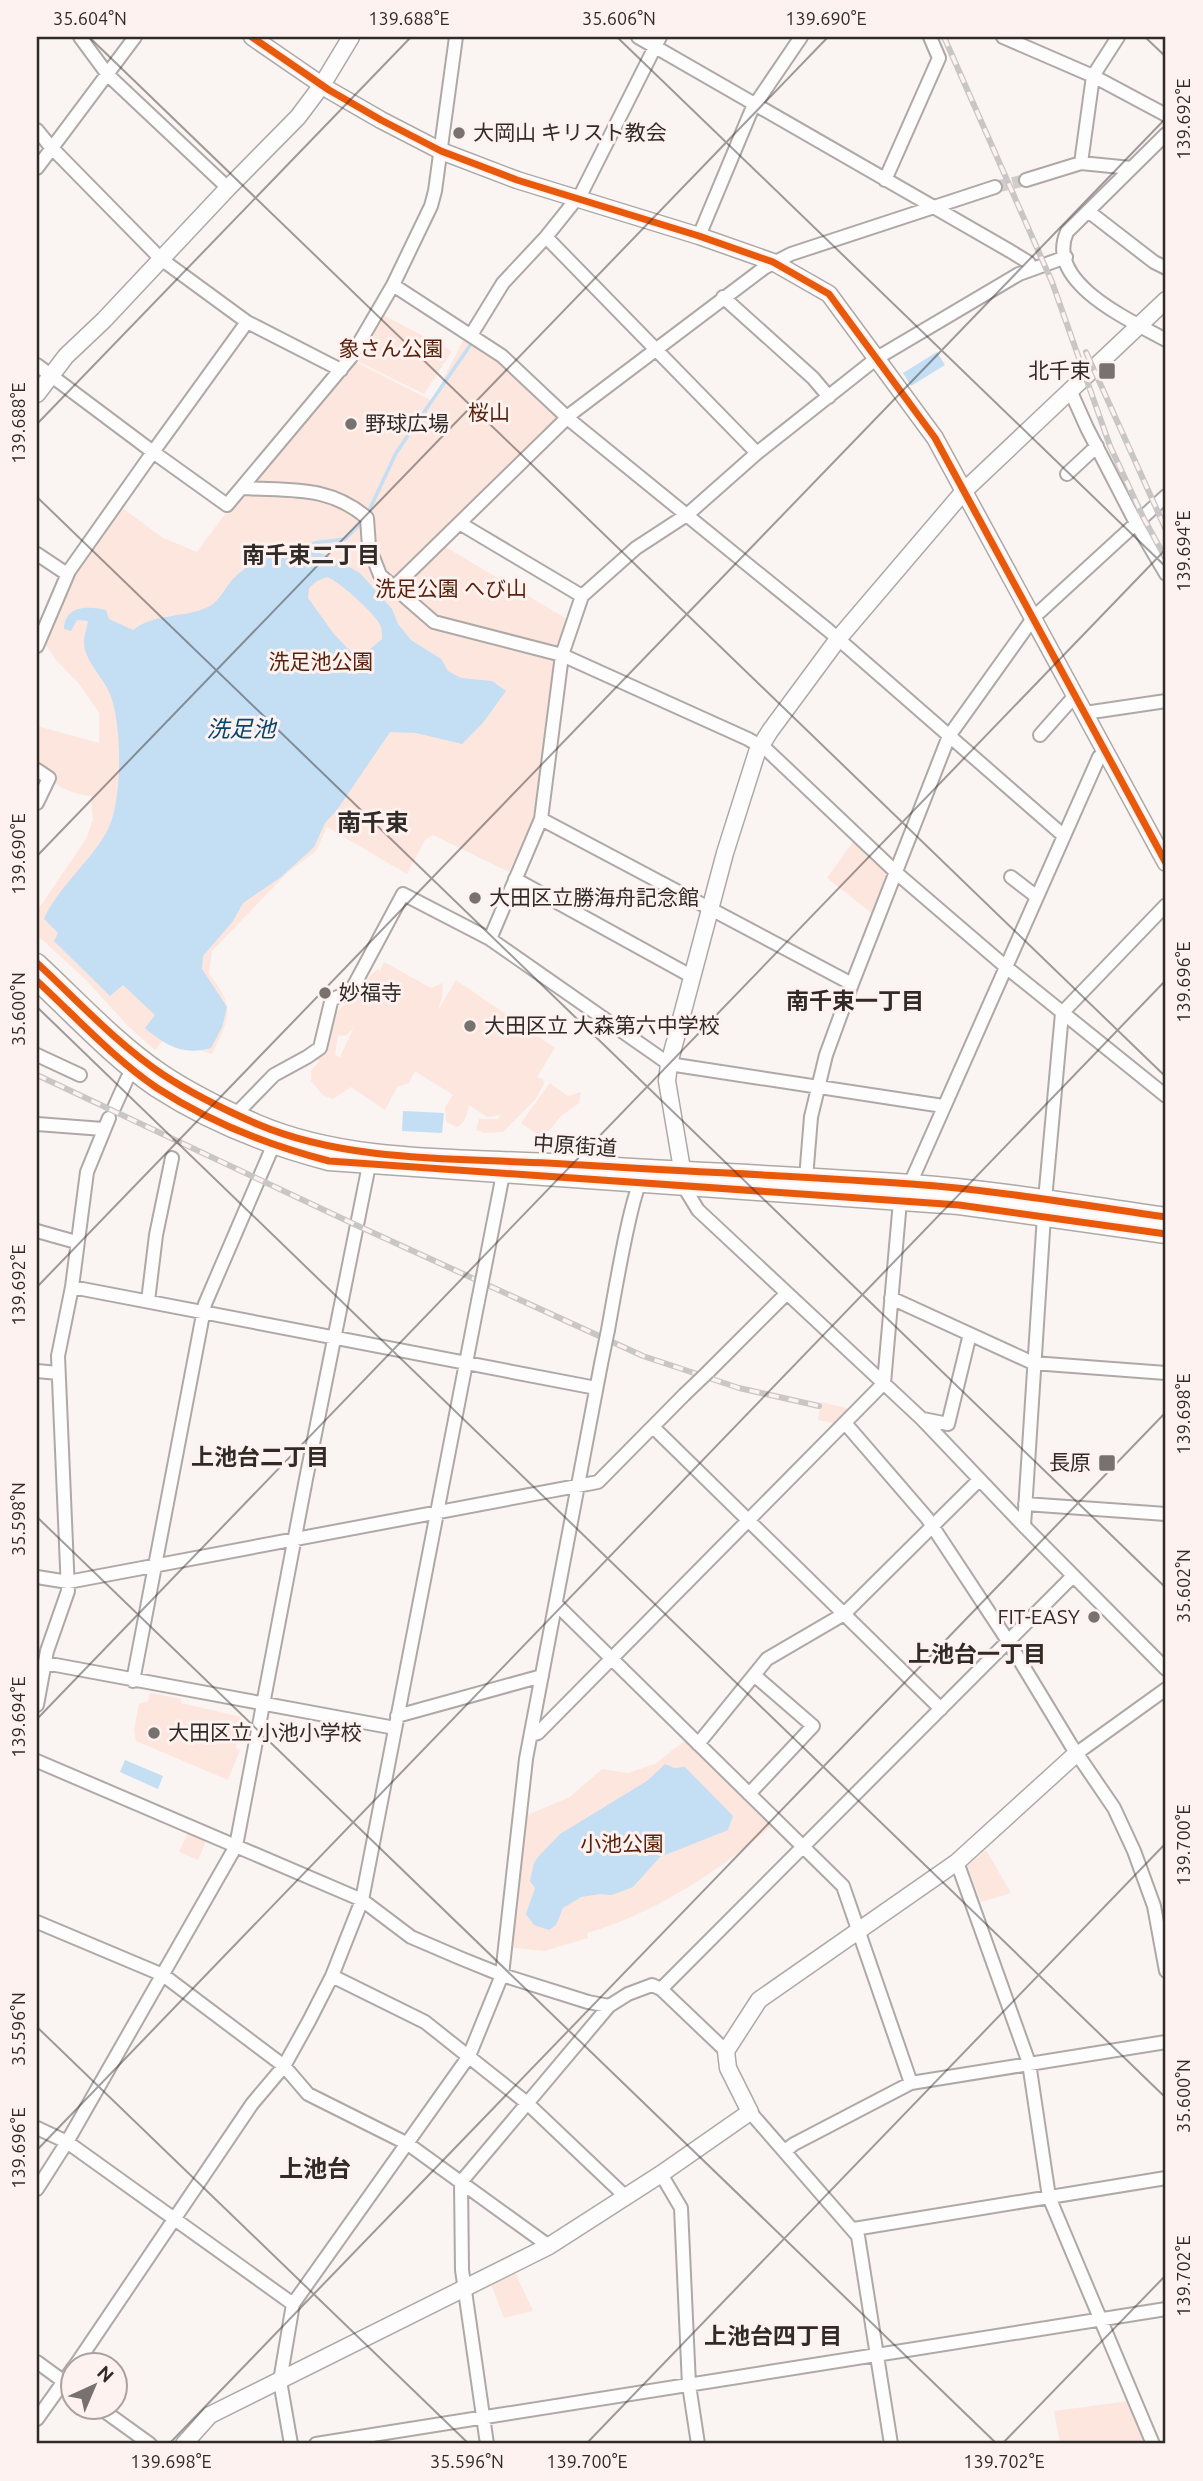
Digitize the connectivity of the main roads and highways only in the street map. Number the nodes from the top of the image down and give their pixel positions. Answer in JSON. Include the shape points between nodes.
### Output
{"nodes":[{"id":1,"x":37,"y":963,"type":"edge"},
{"id":2,"x":37,"y":981,"type":"edge"},
{"id":3,"x":139,"y":1065,"type":"junction"},
{"id":4,"x":276,"y":1139,"type":"junction"},
{"id":5,"x":683,"y":1179,"type":"junction"},
{"id":6,"x":1044,"y":1209,"type":"junction"},
{"id":7,"x":1166,"y":1217,"type":"edge"},
{"id":8,"x":1166,"y":1234,"type":"edge"}],
"edges":[{"from":1,"to":3,"type":"main road","name":"中原街道"},
{"from":2,"to":3,"type":"main road","name":"中原街道"},
{"from":3,"to":4,"type":"main road","name":"中原街道"},
{"from":3,"to":4,"type":"main road","name":"中原街道","via":[[156,1087],[191,1108],[233,1130]]},
{"from":4,"to":5,"type":"main road","name":"中原街道","via":[[355,1151],[660,1170]]},
{"from":4,"to":5,"type":"main road","name":"中原街道","via":[[329,1161],[369,1165],[639,1183]]},
{"from":5,"to":6,"type":"main road","name":"中原街道","via":[[900,1201]]},
{"from":5,"to":6,"type":"main road","name":"中原街道","via":[[807,1178],[910,1184]]},
{"from":6,"to":7,"type":"main road","name":"中原街道"},
{"from":6,"to":8,"type":"main road","name":"中原街道"}]}
